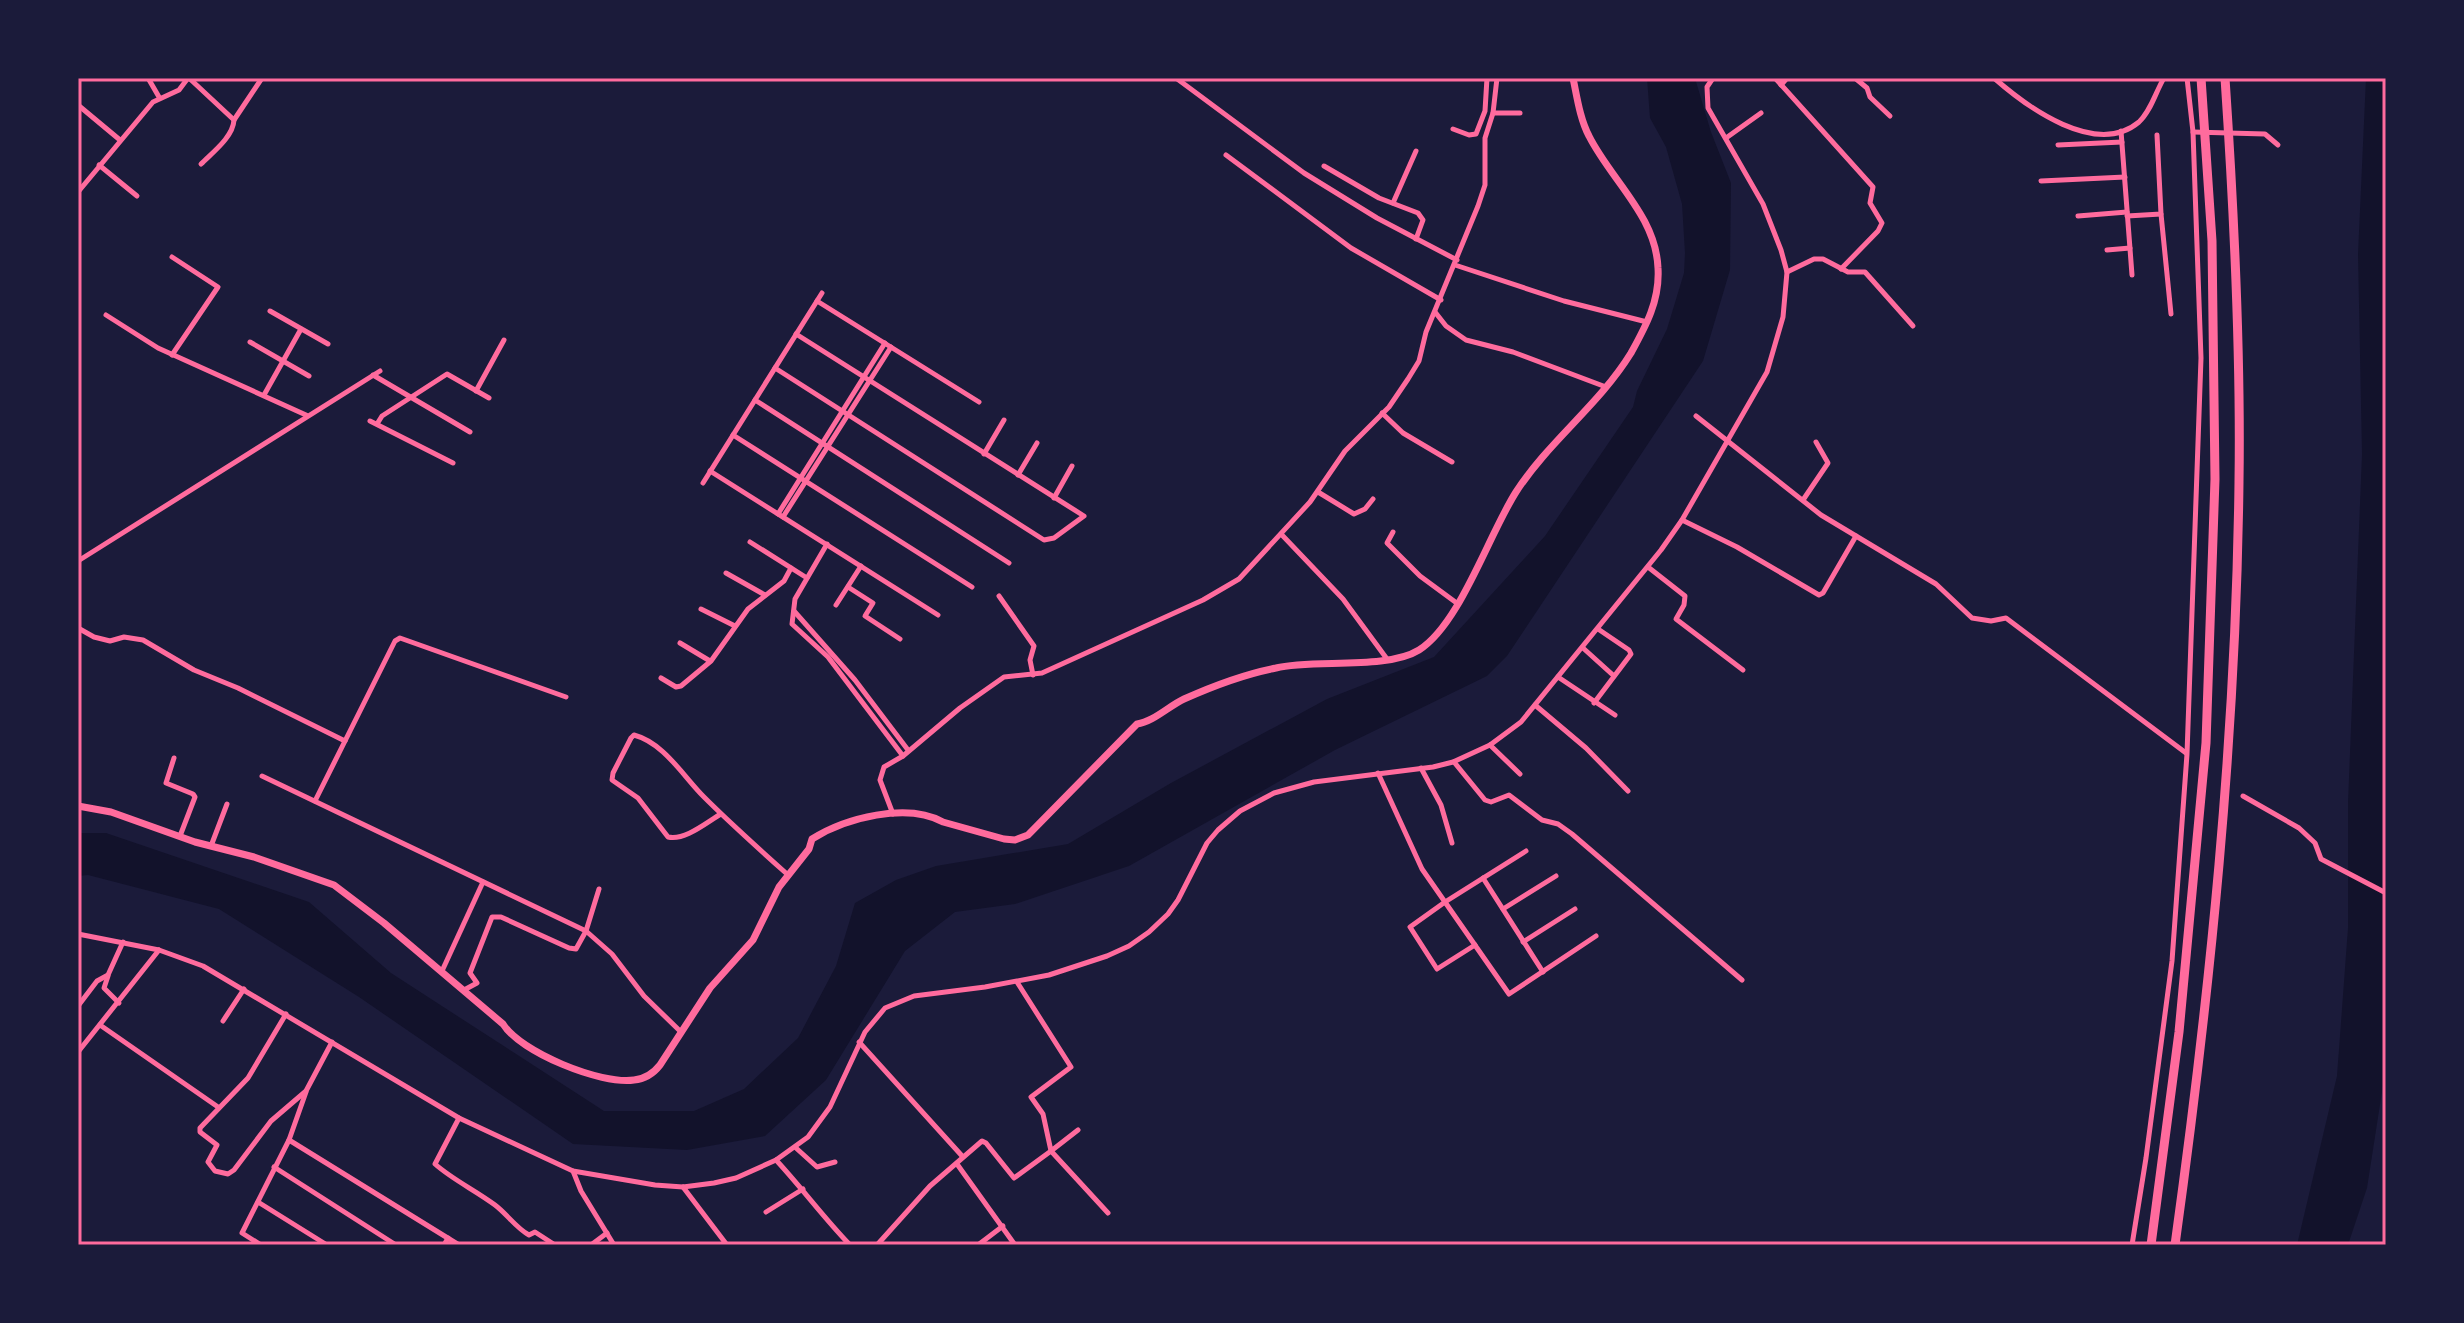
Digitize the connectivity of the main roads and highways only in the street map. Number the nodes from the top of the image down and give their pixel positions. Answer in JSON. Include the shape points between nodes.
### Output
{"nodes":[{"id":1,"x":1573,"y":78,"type":"edge"},
{"id":2,"x":2201,"y":78,"type":"edge"},
{"id":3,"x":2225,"y":78,"type":"edge"},
{"id":4,"x":78,"y":806,"type":"edge"},
{"id":5,"x":2151,"y":1245,"type":"edge"},
{"id":6,"x":2175,"y":1245,"type":"edge"}],
"edges":[{"from":1,"to":4,"type":"main road","via":[[1588,135],[1654,242],[1655,304],[1606,387],[1515,494],[1438,633],[1420,649],[1398,658],[1280,667],[1183,700],[1137,724],[1028,835],[1015,840],[932,816],[893,814],[836,825],[812,839],[753,940],[710,988],[653,1073],[616,1080],[528,1048],[334,885]]},
{"from":2,"to":5,"type":"highway","via":[[2212,241],[2215,479],[2206,743],[2179,1032]]},
{"from":3,"to":6,"type":"highway","via":[[2236,240],[2239,482],[2229,747],[2203,1036]]}]}
